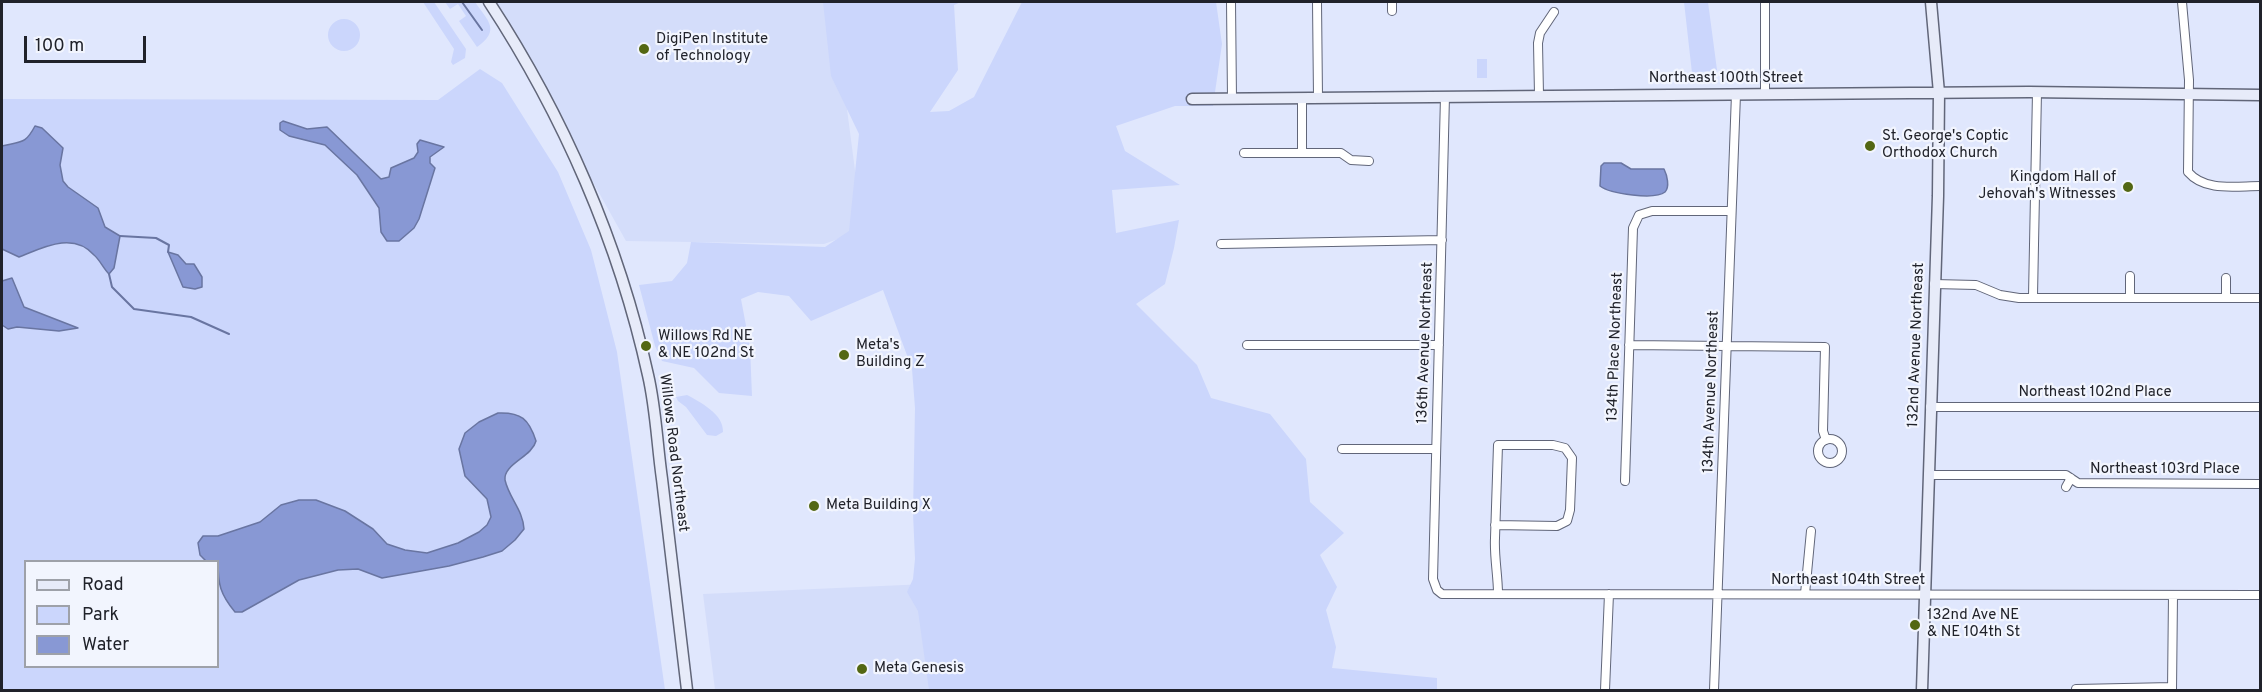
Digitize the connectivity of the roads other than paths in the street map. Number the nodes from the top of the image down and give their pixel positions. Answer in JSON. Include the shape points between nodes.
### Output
{"nodes":[{"id":1,"x":489,"y":2,"type":"edge"},
{"id":2,"x":1231,"y":2,"type":"edge"},
{"id":3,"x":1317,"y":2,"type":"edge"},
{"id":4,"x":1765,"y":2,"type":"edge"},
{"id":5,"x":1932,"y":2,"type":"edge"},
{"id":6,"x":2182,"y":2,"type":"edge"},
{"id":7,"x":1554,"y":12,"type":"dead end"},
{"id":8,"x":2037,"y":92,"type":"junction"},
{"id":9,"x":1765,"y":93,"type":"junction"},
{"id":10,"x":1939,"y":93,"type":"junction"},
{"id":11,"x":1736,"y":94,"type":"junction"},
{"id":12,"x":2189,"y":94,"type":"junction"},
{"id":13,"x":1539,"y":95,"type":"junction"},
{"id":14,"x":2260,"y":95,"type":"edge"},
{"id":15,"x":1445,"y":96,"type":"junction"},
{"id":16,"x":1302,"y":98,"type":"junction"},
{"id":17,"x":1318,"y":98,"type":"junction"},
{"id":18,"x":1192,"y":99,"type":"dead end"},
{"id":19,"x":1232,"y":99,"type":"junction"},
{"id":20,"x":1302,"y":152,"type":"junction"},
{"id":21,"x":1244,"y":153,"type":"dead end"},
{"id":22,"x":1369,"y":161,"type":"dead end"},
{"id":23,"x":2260,"y":186,"type":"edge"},
{"id":24,"x":1730,"y":211,"type":"junction"},
{"id":25,"x":1442,"y":240,"type":"junction"},
{"id":26,"x":1221,"y":244,"type":"dead end"},
{"id":27,"x":2130,"y":276,"type":"dead end"},
{"id":28,"x":2226,"y":278,"type":"dead end"},
{"id":29,"x":1934,"y":284,"type":"junction"},
{"id":30,"x":2034,"y":297,"type":"junction"},
{"id":31,"x":2130,"y":297,"type":"junction"},
{"id":32,"x":2226,"y":298,"type":"junction"},
{"id":33,"x":2260,"y":298,"type":"edge"},
{"id":34,"x":1247,"y":345,"type":"dead end"},
{"id":35,"x":1439,"y":345,"type":"junction"},
{"id":36,"x":1629,"y":345,"type":"junction"},
{"id":37,"x":1726,"y":348,"type":"junction"},
{"id":38,"x":1930,"y":407,"type":"junction"},
{"id":39,"x":2260,"y":407,"type":"edge"},
{"id":40,"x":1826,"y":440,"type":"dead end"},
{"id":41,"x":1342,"y":449,"type":"dead end"},
{"id":42,"x":1436,"y":449,"type":"junction"},
{"id":43,"x":1928,"y":475,"type":"junction"},
{"id":44,"x":2071,"y":478,"type":"junction"},
{"id":45,"x":1625,"y":481,"type":"dead end"},
{"id":46,"x":2260,"y":484,"type":"edge"},
{"id":47,"x":2066,"y":487,"type":"dead end"},
{"id":48,"x":1495,"y":525,"type":"junction"},
{"id":49,"x":1811,"y":531,"type":"dead end"},
{"id":50,"x":1437,"y":590,"type":"joint"},
{"id":51,"x":1498,"y":594,"type":"junction"},
{"id":52,"x":1609,"y":594,"type":"junction"},
{"id":53,"x":1719,"y":594,"type":"junction"},
{"id":54,"x":1805,"y":594,"type":"junction"},
{"id":55,"x":1926,"y":594,"type":"junction"},
{"id":56,"x":2173,"y":595,"type":"junction"},
{"id":57,"x":2260,"y":595,"type":"edge"},
{"id":58,"x":2076,"y":689,"type":"dead end"},
{"id":59,"x":2172,"y":689,"type":"edge"},
{"id":60,"x":687,"y":690,"type":"edge"},
{"id":61,"x":1605,"y":690,"type":"edge"},
{"id":62,"x":1714,"y":690,"type":"edge"},
{"id":63,"x":1922,"y":690,"type":"edge"}],
"edges":[{"from":1,"to":60,"type":"street","name":"Willows Road Northeast","via":[[554,115],[594,202],[626,291],[651,391]]},
{"from":2,"to":19,"type":"street"},
{"from":3,"to":17,"type":"street"},
{"from":4,"to":9,"type":"street"},
{"from":5,"to":10,"type":"street","name":"132nd Avenue Northeast"},
{"from":6,"to":12,"type":"street"},
{"from":7,"to":13,"type":"street","via":[[1538,43]]},
{"from":8,"to":10,"type":"street","name":"Northeast 100th Street"},
{"from":8,"to":12,"type":"street","name":"Northeast 100th Street"},
{"from":8,"to":30,"type":"street"},
{"from":9,"to":10,"type":"street","name":"Northeast 100th Street"},
{"from":9,"to":11,"type":"street","name":"Northeast 100th Street"},
{"from":10,"to":29,"type":"street","name":"132nd Avenue Northeast"},
{"from":11,"to":13,"type":"street","name":"Northeast 100th Street"},
{"from":11,"to":24,"type":"street","name":"134th Avenue Northeast"},
{"from":12,"to":14,"type":"street","name":"Northeast 100th Street"},
{"from":12,"to":23,"type":"street","via":[[2188,172],[2194,180],[2210,186]]},
{"from":13,"to":15,"type":"street","name":"Northeast 100th Street"},
{"from":15,"to":17,"type":"street","name":"Northeast 100th Street"},
{"from":15,"to":25,"type":"street","name":"136th Avenue Northeast"},
{"from":16,"to":17,"type":"street","name":"Northeast 100th Street"},
{"from":16,"to":19,"type":"street","name":"Northeast 100th Street"},
{"from":16,"to":20,"type":"street"},
{"from":18,"to":19,"type":"street","name":"Northeast 100th Street"},
{"from":20,"to":21,"type":"street"},
{"from":20,"to":22,"type":"street","via":[[1341,153],[1351,160]]},
{"from":24,"to":36,"type":"street","name":"134th Place Northeast","via":[[1652,211],[1639,215],[1633,228]]},
{"from":24,"to":37,"type":"street","name":"134th Avenue Northeast"},
{"from":25,"to":26,"type":"street"},
{"from":25,"to":35,"type":"street","name":"136th Avenue Northeast"},
{"from":27,"to":31,"type":"street"},
{"from":28,"to":32,"type":"street"},
{"from":29,"to":30,"type":"street","via":[[1976,285],[2000,295]]},
{"from":29,"to":38,"type":"street","name":"132nd Avenue Northeast"},
{"from":30,"to":31,"type":"street"},
{"from":31,"to":32,"type":"street"},
{"from":32,"to":33,"type":"street"},
{"from":34,"to":35,"type":"street"},
{"from":35,"to":42,"type":"street","name":"136th Avenue Northeast"},
{"from":36,"to":37,"type":"street"},
{"from":36,"to":45,"type":"street","name":"134th Place Northeast"},
{"from":37,"to":40,"type":"street","via":[[1825,347]]},
{"from":37,"to":53,"type":"street","name":"134th Avenue Northeast"},
{"from":38,"to":39,"type":"street","name":"Northeast 102nd Place"},
{"from":38,"to":43,"type":"street","name":"132nd Avenue Northeast"},
{"from":41,"to":42,"type":"street"},
{"from":42,"to":50,"type":"street","name":"136th Avenue Northeast","via":[[1433,579]]},
{"from":43,"to":44,"type":"street","name":"Northeast 103rd Place"},
{"from":43,"to":55,"type":"street","name":"132nd Avenue Northeast"},
{"from":44,"to":46,"type":"street","name":"Northeast 103rd Place","via":[[2078,483]]},
{"from":44,"to":47,"type":"street","name":"Northeast 103rd Place"},
{"from":48,"to":48,"type":"street","via":[[1498,445],[1565,448],[1572,458],[1567,521],[1557,526]]},
{"from":48,"to":51,"type":"street"},
{"from":49,"to":54,"type":"street"},
{"from":50,"to":51,"type":"street","name":"Northeast 104th Street","via":[[1442,594]]},
{"from":51,"to":52,"type":"street","name":"Northeast 104th Street"},
{"from":52,"to":53,"type":"street","name":"Northeast 104th Street"},
{"from":52,"to":61,"type":"street"},
{"from":53,"to":54,"type":"street","name":"Northeast 104th Street"},
{"from":53,"to":62,"type":"street","name":"134th Avenue Northeast"},
{"from":54,"to":55,"type":"street","name":"Northeast 104th Street"},
{"from":55,"to":56,"type":"street","name":"Northeast 104th Street"},
{"from":55,"to":63,"type":"street","name":"132nd Avenue Northeast"},
{"from":56,"to":57,"type":"street","name":"Northeast 104th Street"},
{"from":56,"to":59,"type":"street"},
{"from":58,"to":59,"type":"street"}]}
